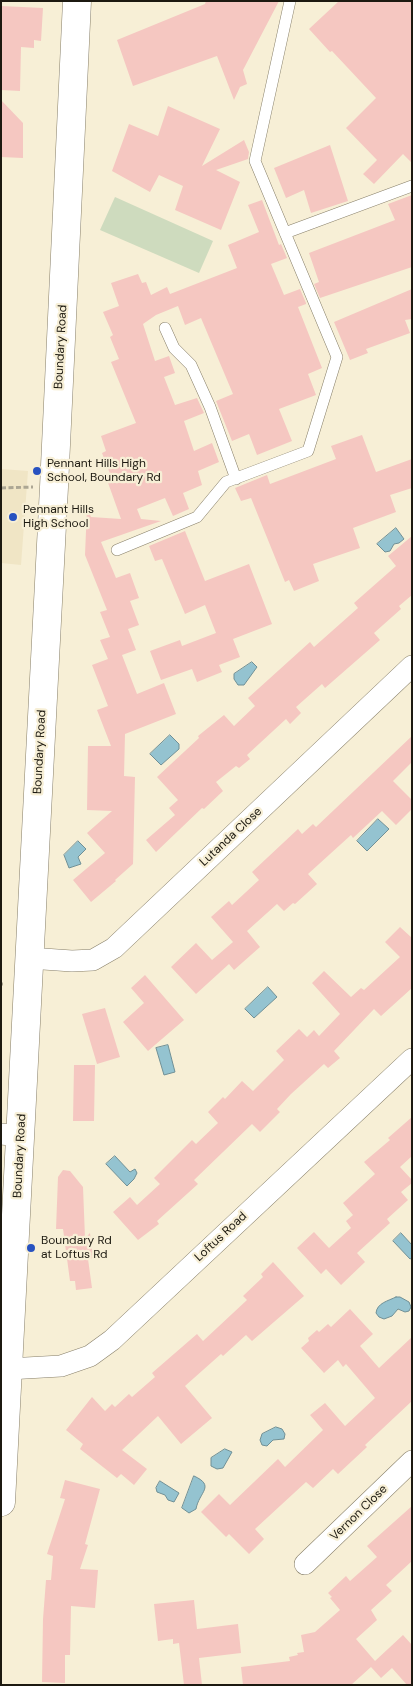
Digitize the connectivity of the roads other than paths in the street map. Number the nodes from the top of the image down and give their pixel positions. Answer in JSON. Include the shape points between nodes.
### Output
{"nodes":[{"id":1,"x":77,"y":1,"type":"edge"},
{"id":2,"x":290,"y":1,"type":"edge"},
{"id":3,"x":412,"y":186,"type":"edge"},
{"id":4,"x":285,"y":232,"type":"junction"},
{"id":5,"x":165,"y":328,"type":"dead end"},
{"id":6,"x":236,"y":479,"type":"junction"},
{"id":7,"x":117,"y":550,"type":"dead end"},
{"id":8,"x":412,"y":666,"type":"edge"},
{"id":9,"x":30,"y":958,"type":"junction"},
{"id":10,"x":412,"y":1059,"type":"edge"},
{"id":11,"x":11,"y":1135,"type":"edge"},
{"id":12,"x":8,"y":1369,"type":"junction"},
{"id":13,"x":412,"y":1461,"type":"edge"},
{"id":14,"x":1,"y":1502,"type":"edge"},
{"id":15,"x":305,"y":1564,"type":"dead end"}],
"edges":[{"from":1,"to":9,"type":"main road","name":"Boundary Road"},
{"from":2,"to":4,"type":"lane","via":[[256,161]]},
{"from":3,"to":4,"type":"lane"},
{"from":4,"to":6,"type":"lane","via":[[337,357],[308,451]]},
{"from":5,"to":6,"type":"lane","via":[[174,348],[192,365]]},
{"from":6,"to":7,"type":"lane","via":[[226,482],[197,517]]},
{"from":8,"to":9,"type":"street","name":"Lutanda Close","via":[[114,948],[93,960]]},
{"from":9,"to":11,"type":"main road","name":"Boundary Road"},
{"from":10,"to":12,"type":"street","name":"Loftus Road","via":[[112,1340],[90,1356],[61,1366]]},
{"from":11,"to":12,"type":"main road","name":"Boundary Road"},
{"from":12,"to":14,"type":"main road","name":"Boundary Road"},
{"from":13,"to":15,"type":"street","name":"Vernon Close"}]}
